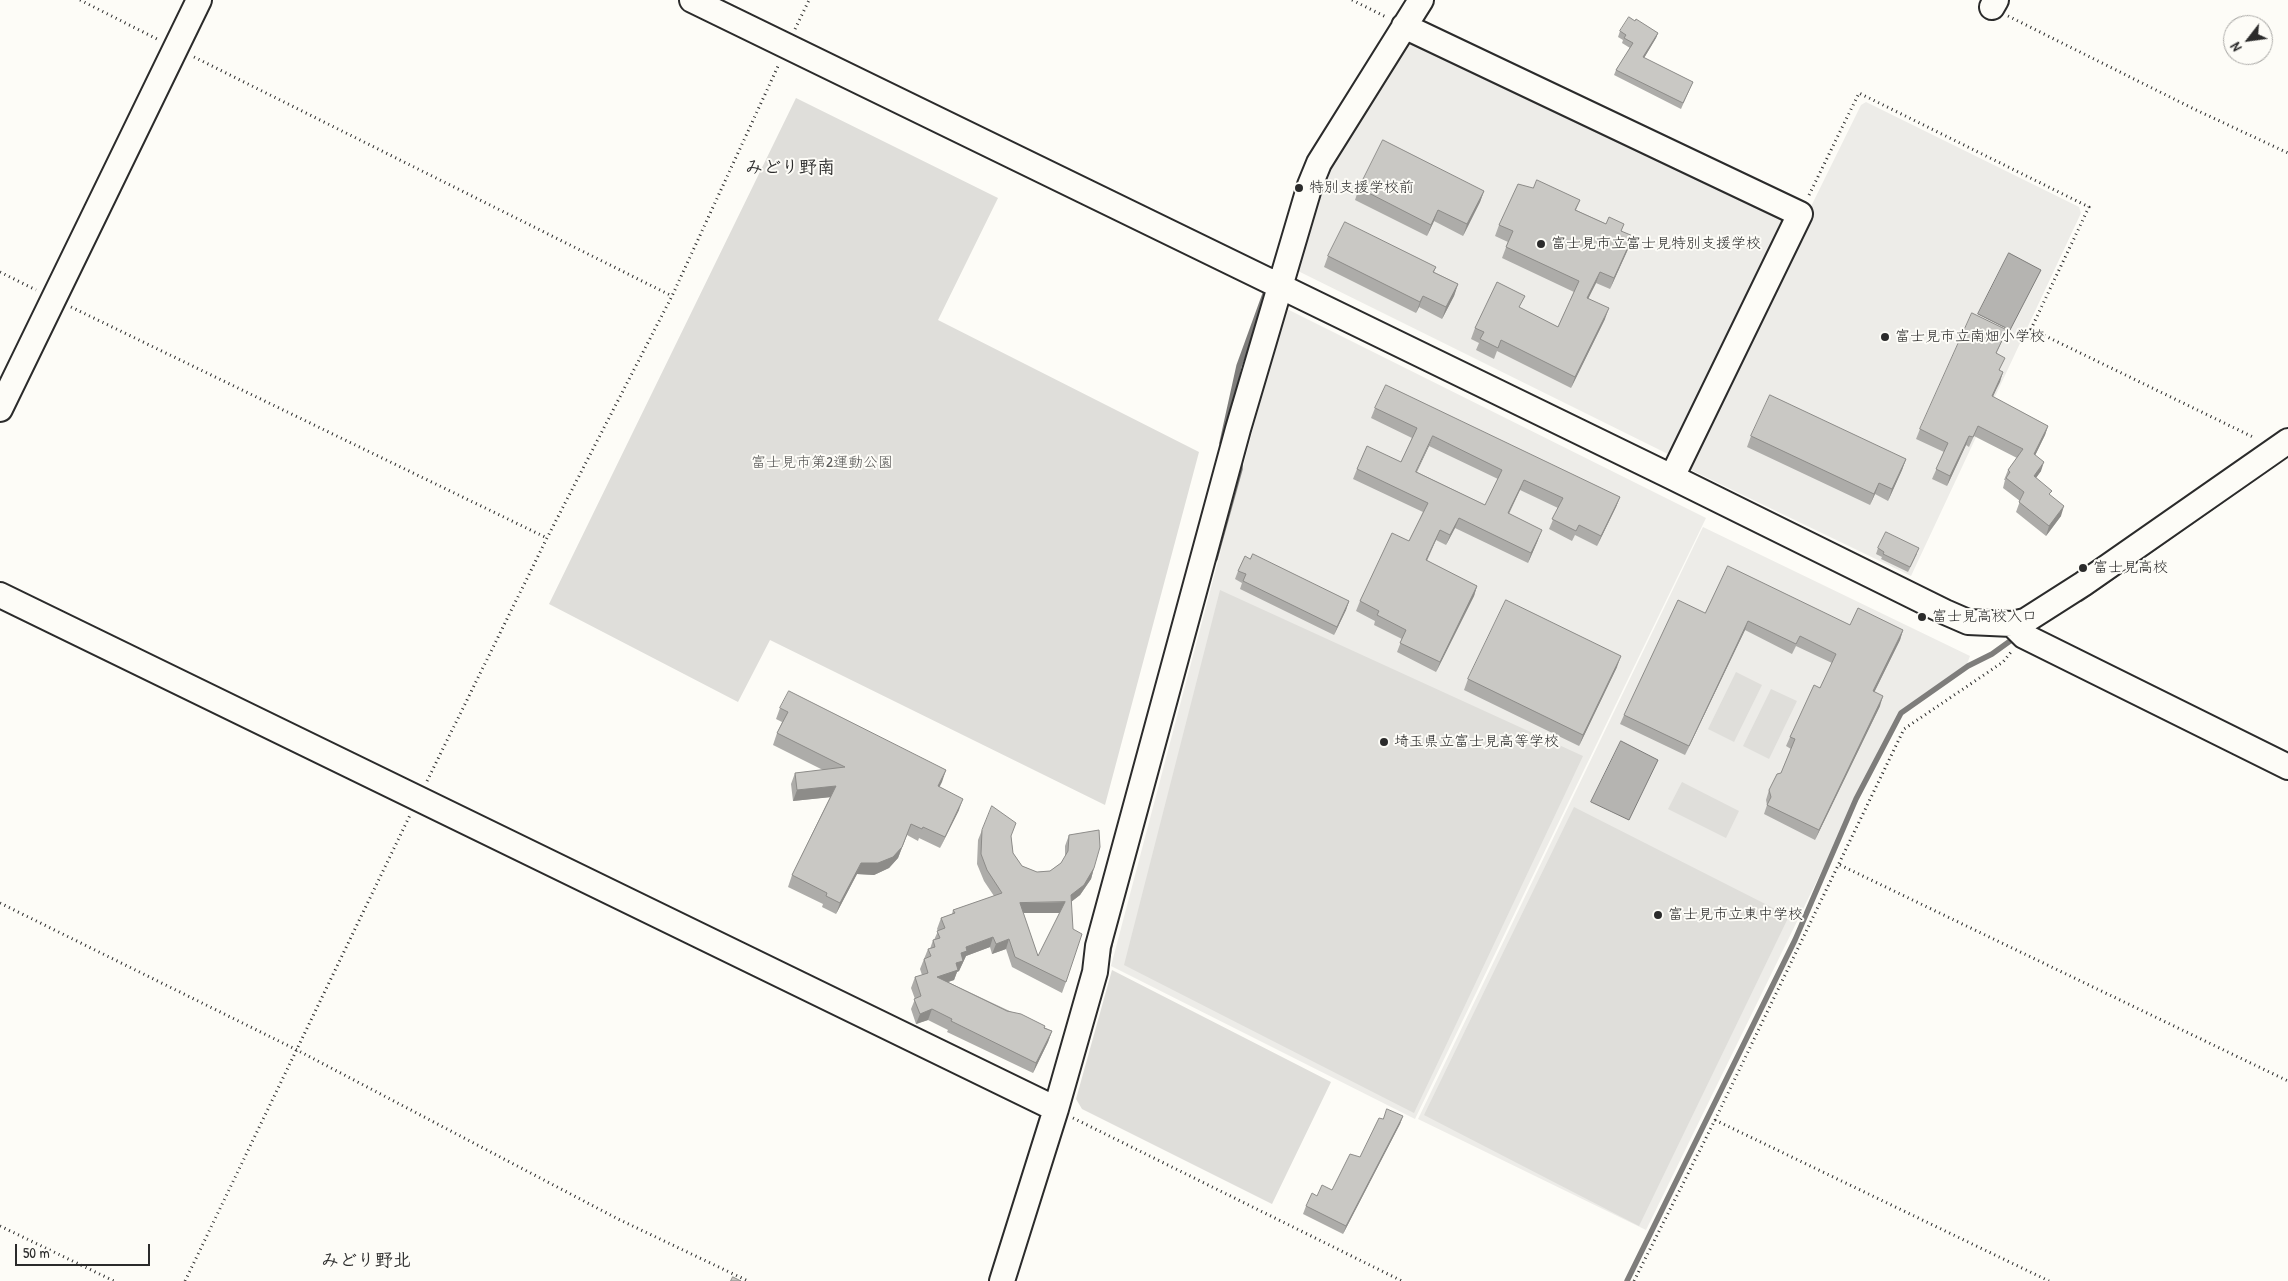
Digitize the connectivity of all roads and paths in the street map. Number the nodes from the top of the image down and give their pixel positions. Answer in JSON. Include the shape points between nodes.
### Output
{"nodes":[{"id":1,"x":80,"y":0,"type":"edge"},
{"id":2,"x":199,"y":0,"type":"edge"},
{"id":3,"x":692,"y":0,"type":"edge"},
{"id":4,"x":809,"y":0,"type":"edge"},
{"id":5,"x":1352,"y":0,"type":"edge"},
{"id":6,"x":1421,"y":0,"type":"edge"},
{"id":7,"x":1994,"y":4,"type":"edge"},
{"id":8,"x":1404,"y":26,"type":"junction"},
{"id":9,"x":786,"y":47,"type":"junction"},
{"id":10,"x":176,"y":48,"type":"junction"},
{"id":11,"x":2288,"y":153,"type":"edge"},
{"id":12,"x":1800,"y":214,"type":"junction"},
{"id":13,"x":0,"y":272,"type":"edge"},
{"id":14,"x":1281,"y":287,"type":"junction"},
{"id":15,"x":672,"y":296,"type":"junction"},
{"id":16,"x":54,"y":299,"type":"junction"},
{"id":17,"x":0,"y":409,"type":"edge"},
{"id":18,"x":2282,"y":445,"type":"edge"},
{"id":19,"x":1672,"y":477,"type":"junction"},
{"id":20,"x":548,"y":538,"type":"junction"},
{"id":21,"x":0,"y":595,"type":"edge"},
{"id":22,"x":2018,"y":630,"type":"junction"},
{"id":23,"x":2288,"y":767,"type":"edge"},
{"id":24,"x":417,"y":800,"type":"junction"},
{"id":25,"x":1840,"y":865,"type":"junction"},
{"id":26,"x":0,"y":903,"type":"edge"},
{"id":27,"x":295,"y":1049,"type":"junction"},
{"id":28,"x":2288,"y":1081,"type":"edge"},
{"id":29,"x":1056,"y":1109,"type":"junction"},
{"id":30,"x":1715,"y":1120,"type":"junction"},
{"id":31,"x":0,"y":1226,"type":"edge"},
{"id":32,"x":114,"y":1281,"type":"edge"},
{"id":33,"x":184,"y":1281,"type":"edge"},
{"id":34,"x":748,"y":1281,"type":"edge"},
{"id":35,"x":1002,"y":1281,"type":"edge"},
{"id":36,"x":1402,"y":1281,"type":"edge"},
{"id":37,"x":1634,"y":1281,"type":"edge"},
{"id":38,"x":2048,"y":1281,"type":"edge"}],
"edges":[{"from":1,"to":10,"type":"path"},
{"from":2,"to":10,"type":"street"},
{"from":3,"to":9,"type":"street"},
{"from":4,"to":9,"type":"path"},
{"from":5,"to":8,"type":"path"},
{"from":6,"to":8,"type":"street"},
{"from":7,"to":11,"type":"path","via":[[2194,109]]},
{"from":8,"to":12,"type":"street"},
{"from":8,"to":14,"type":"street","via":[[1319,163]]},
{"from":9,"to":14,"type":"street"},
{"from":9,"to":15,"type":"path"},
{"from":10,"to":15,"type":"path"},
{"from":10,"to":16,"type":"street"},
{"from":12,"to":18,"type":"path","via":[[1859,93],[2089,207],[2031,330]]},
{"from":12,"to":19,"type":"street"},
{"from":13,"to":16,"type":"path"},
{"from":14,"to":19,"type":"street"},
{"from":14,"to":29,"type":"street","via":[[1233,448]]},
{"from":15,"to":20,"type":"path"},
{"from":16,"to":17,"type":"street"},
{"from":16,"to":20,"type":"path"},
{"from":18,"to":22,"type":"street","via":[[2025,621]]},
{"from":19,"to":22,"type":"street","via":[[1945,612],[1968,622]]},
{"from":20,"to":24,"type":"path"},
{"from":21,"to":24,"type":"street"},
{"from":22,"to":23,"type":"street"},
{"from":22,"to":25,"type":"path","via":[[2003,662],[1904,729]]},
{"from":24,"to":27,"type":"path"},
{"from":24,"to":29,"type":"street"},
{"from":25,"to":28,"type":"path"},
{"from":25,"to":30,"type":"path"},
{"from":26,"to":27,"type":"path"},
{"from":27,"to":33,"type":"path"},
{"from":27,"to":34,"type":"path","via":[[618,1219]]},
{"from":29,"to":35,"type":"street"},
{"from":29,"to":36,"type":"path"},
{"from":30,"to":37,"type":"path"},
{"from":30,"to":38,"type":"path"},
{"from":31,"to":32,"type":"path"}]}
